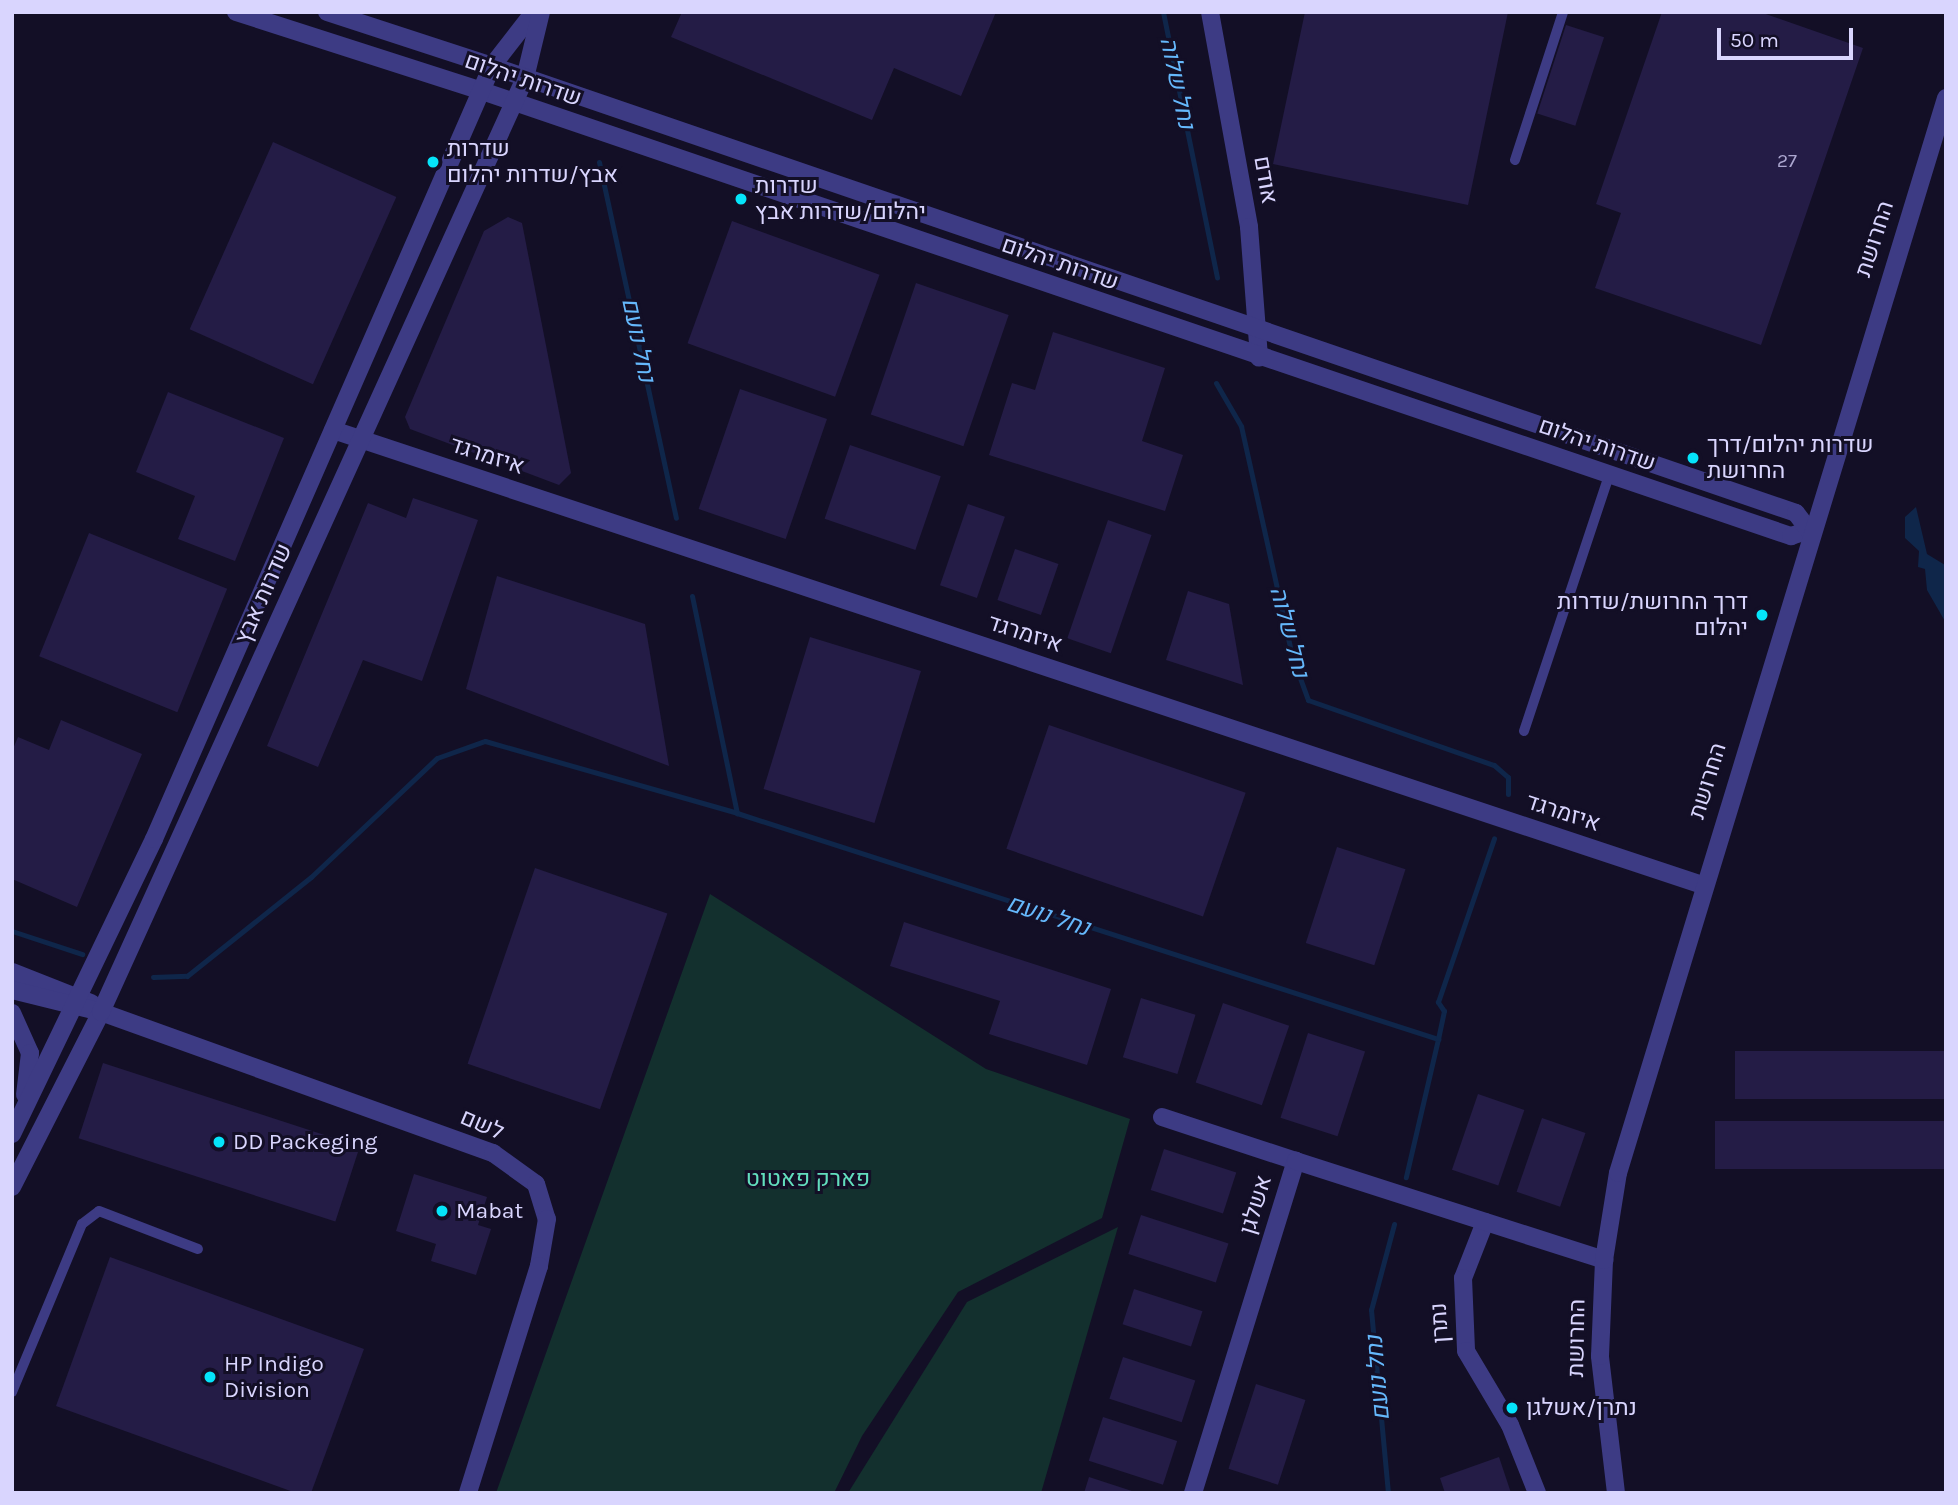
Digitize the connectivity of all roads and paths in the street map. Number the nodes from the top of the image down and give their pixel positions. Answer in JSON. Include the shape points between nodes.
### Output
{"nodes":[{"id":1,"x":236,"y":12,"type":"edge"},
{"id":2,"x":327,"y":12,"type":"edge"},
{"id":3,"x":534,"y":12,"type":"edge"},
{"id":4,"x":541,"y":12,"type":"edge"},
{"id":5,"x":1210,"y":12,"type":"edge"},
{"id":6,"x":1563,"y":12,"type":"edge"},
{"id":7,"x":492,"y":66,"type":"junction"},
{"id":8,"x":525,"y":78,"type":"junction"},
{"id":9,"x":482,"y":91,"type":"junction"},
{"id":10,"x":1946,"y":98,"type":"edge"},
{"id":11,"x":514,"y":103,"type":"junction"},
{"id":12,"x":1515,"y":160,"type":"dead end"},
{"id":13,"x":1258,"y":330,"type":"junction"},
{"id":14,"x":1259,"y":358,"type":"junction"},
{"id":15,"x":333,"y":430,"type":"junction"},
{"id":16,"x":361,"y":440,"type":"junction"},
{"id":17,"x":1609,"y":475,"type":"junction"},
{"id":18,"x":1809,"y":530,"type":"junction"},
{"id":19,"x":1524,"y":731,"type":"dead end"},
{"id":20,"x":1702,"y":885,"type":"junction"},
{"id":21,"x":12,"y":972,"type":"edge"},
{"id":22,"x":12,"y":990,"type":"edge"},
{"id":23,"x":78,"y":1002,"type":"junction"},
{"id":24,"x":101,"y":1012,"type":"junction"},
{"id":25,"x":12,"y":1013,"type":"edge"},
{"id":26,"x":1162,"y":1117,"type":"dead end"},
{"id":27,"x":15,"y":1129,"type":"edge"},
{"id":28,"x":1296,"y":1161,"type":"junction"},
{"id":29,"x":12,"y":1187,"type":"edge"},
{"id":30,"x":1485,"y":1222,"type":"junction"},
{"id":31,"x":198,"y":1249,"type":"dead end"},
{"id":32,"x":1604,"y":1260,"type":"junction"},
{"id":33,"x":16,"y":1374,"type":"edge"},
{"id":34,"x":12,"y":1392,"type":"edge"},
{"id":35,"x":468,"y":1493,"type":"edge"},
{"id":36,"x":1193,"y":1493,"type":"edge"},
{"id":37,"x":1537,"y":1493,"type":"edge"},
{"id":38,"x":1616,"y":1493,"type":"edge"}],
"edges":[{"from":1,"to":9,"type":"street","name":"שדרות יהלום"},
{"from":2,"to":7,"type":"street","name":"שדרות יהלום"},
{"from":3,"to":7,"type":"street","name":"שדרות אבץ"},
{"from":4,"to":8,"type":"street","name":"שדרות אבץ"},
{"from":5,"to":13,"type":"street","name":"אודם","via":[[1249,228]]},
{"from":6,"to":12,"type":"lane"},
{"from":7,"to":8,"type":"street","name":"שדרות יהלום"},
{"from":7,"to":9,"type":"street","name":"שדרות אבץ"},
{"from":8,"to":11,"type":"street","name":"שדרות אבץ"},
{"from":8,"to":13,"type":"street","name":"שדרות יהלום"},
{"from":9,"to":11,"type":"street","name":"שדרות יהלום"},
{"from":9,"to":15,"type":"street","name":"שדרות אבץ"},
{"from":10,"to":18,"type":"street","name":"החרושת"},
{"from":11,"to":14,"type":"street","name":"שדרות יהלום"},
{"from":11,"to":16,"type":"street","name":"שדרות אבץ"},
{"from":13,"to":14,"type":"street","name":"אודם"},
{"from":13,"to":18,"type":"street","name":"שדרות יהלום","via":[[1796,513]]},
{"from":14,"to":17,"type":"street","name":"שדרות יהלום"},
{"from":15,"to":16,"type":"street","name":"איזמרגד"},
{"from":15,"to":23,"type":"street","name":"שדרות אבץ"},
{"from":16,"to":20,"type":"street","name":"איזמרגד"},
{"from":16,"to":24,"type":"street","name":"שדרות אבץ"},
{"from":17,"to":18,"type":"street","name":"שדרות יהלום","via":[[1791,536]]},
{"from":17,"to":19,"type":"lane"},
{"from":18,"to":20,"type":"street","name":"החרושת"},
{"from":20,"to":32,"type":"street","name":"החרושת","via":[[1618,1173]]},
{"from":21,"to":23,"type":"street","name":"לשם"},
{"from":22,"to":23,"type":"street","name":"לשם"},
{"from":23,"to":24,"type":"street","name":"לשם"},
{"from":23,"to":27,"type":"street","name":"שדרות אבץ"},
{"from":24,"to":29,"type":"street","name":"שדרות אבץ"},
{"from":24,"to":35,"type":"street","name":"לשם","via":[[493,1153],[536,1184],[547,1219],[539,1266]]},
{"from":25,"to":27,"type":"street","via":[[30,1053]]},
{"from":26,"to":28,"type":"street"},
{"from":28,"to":30,"type":"street","name":"אשלגן"},
{"from":28,"to":36,"type":"street","name":"אשלגן"},
{"from":30,"to":32,"type":"street","name":"אשלגן"},
{"from":30,"to":37,"type":"street","name":"נתרן","via":[[1462,1278],[1466,1351],[1510,1425]]},
{"from":31,"to":33,"type":"lane","via":[[99,1211],[82,1224]]},
{"from":32,"to":38,"type":"street","name":"החרושת","via":[[1600,1368]]},
{"from":33,"to":34,"type":"lane"}]}
